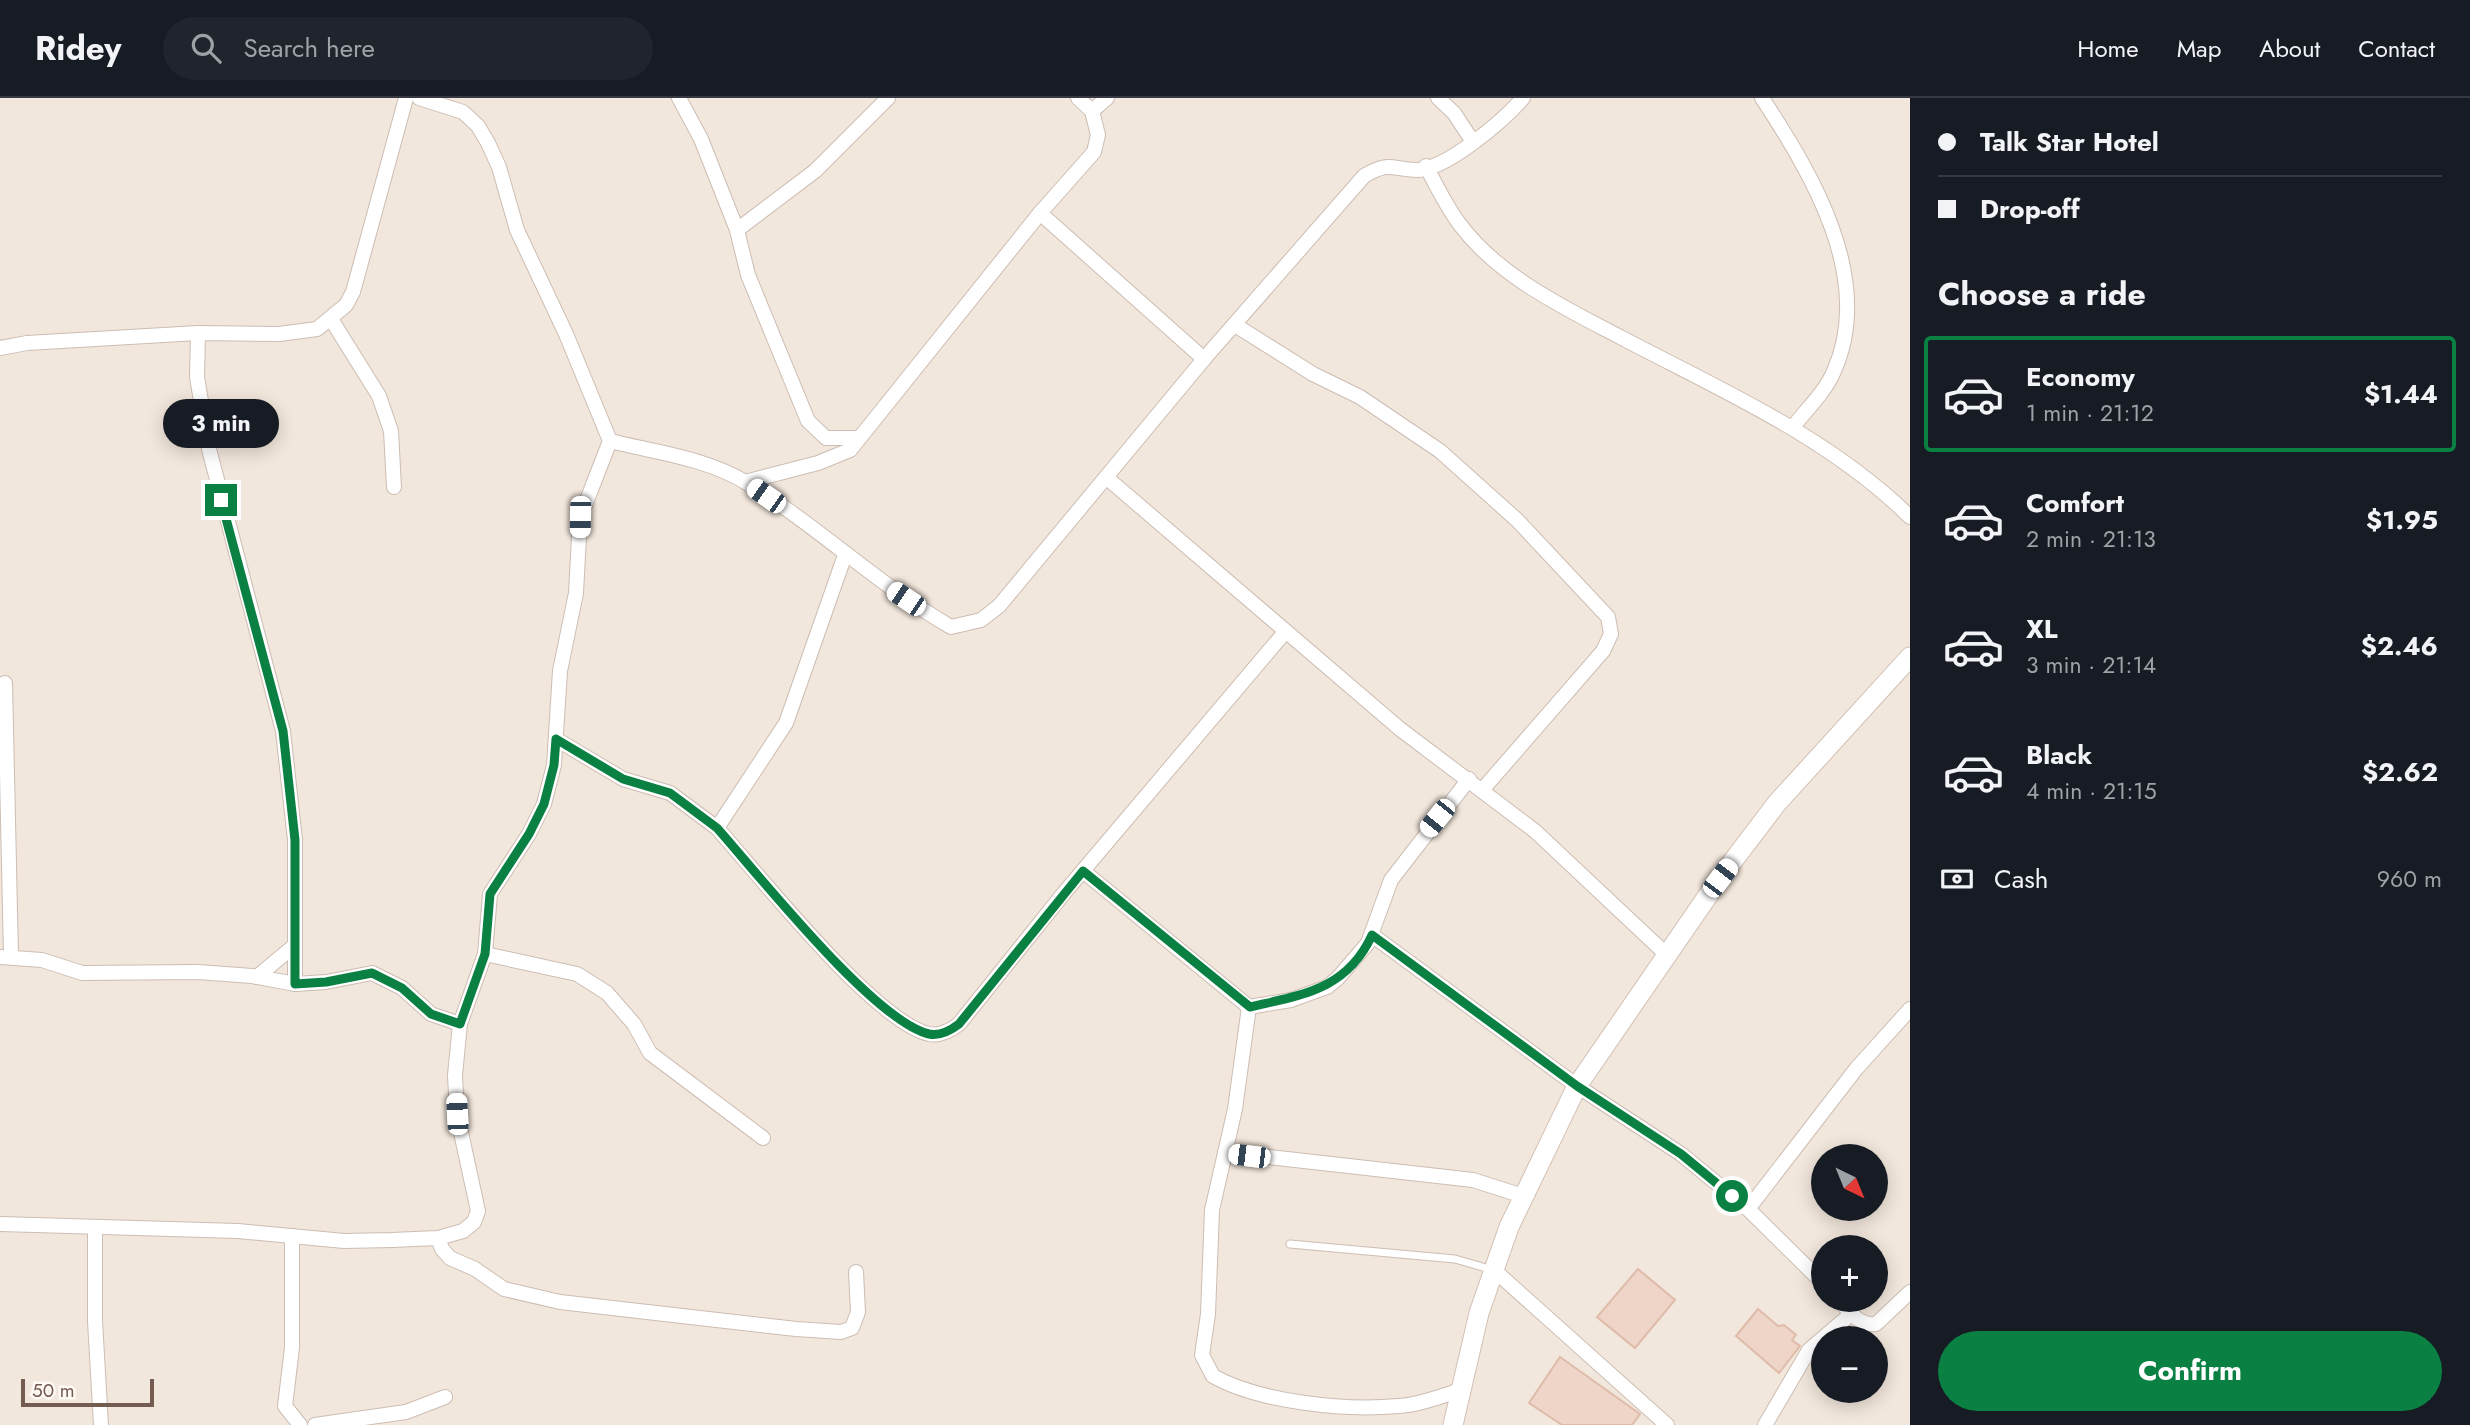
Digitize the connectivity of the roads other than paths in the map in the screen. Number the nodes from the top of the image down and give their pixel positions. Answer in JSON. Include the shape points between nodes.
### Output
{"nodes":[{"id":1,"x":406,"y":98,"type":"edge"},
{"id":2,"x":419,"y":98,"type":"edge"},
{"id":3,"x":679,"y":98,"type":"edge"},
{"id":4,"x":888,"y":98,"type":"edge"},
{"id":5,"x":1078,"y":98,"type":"edge"},
{"id":6,"x":1107,"y":98,"type":"edge"},
{"id":7,"x":1438,"y":98,"type":"edge"},
{"id":8,"x":1523,"y":98,"type":"edge"},
{"id":9,"x":1763,"y":98,"type":"edge"},
{"id":10,"x":1092,"y":111,"type":"junction"},
{"id":11,"x":1473,"y":142,"type":"junction"},
{"id":12,"x":1426,"y":166,"type":"junction"},
{"id":13,"x":1040,"y":214,"type":"junction"},
{"id":14,"x":737,"y":230,"type":"junction"},
{"id":15,"x":331,"y":319,"type":"junction"},
{"id":16,"x":1235,"y":325,"type":"junction"},
{"id":17,"x":198,"y":332,"type":"junction"},
{"id":18,"x":0,"y":348,"type":"edge"},
{"id":19,"x":1204,"y":359,"type":"junction"},
{"id":20,"x":1793,"y":427,"type":"junction"},
{"id":21,"x":857,"y":438,"type":"junction"},
{"id":22,"x":610,"y":441,"type":"junction"},
{"id":23,"x":1107,"y":478,"type":"junction"},
{"id":24,"x":745,"y":482,"type":"junction"},
{"id":25,"x":394,"y":487,"type":"dead end"},
{"id":26,"x":1910,"y":517,"type":"edge"},
{"id":27,"x":845,"y":555,"type":"junction"},
{"id":28,"x":1285,"y":632,"type":"junction"},
{"id":29,"x":1907,"y":667,"type":"edge"},
{"id":30,"x":5,"y":683,"type":"dead end"},
{"id":31,"x":556,"y":739,"type":"junction"},
{"id":32,"x":1469,"y":779,"type":"junction"},
{"id":33,"x":1483,"y":789,"type":"junction"},
{"id":34,"x":717,"y":828,"type":"junction"},
{"id":35,"x":1083,"y":871,"type":"junction"},
{"id":36,"x":1372,"y":935,"type":"junction"},
{"id":37,"x":295,"y":945,"type":"junction"},
{"id":38,"x":485,"y":954,"type":"junction"},
{"id":39,"x":1668,"y":956,"type":"junction"},
{"id":40,"x":6,"y":957,"type":"edge"},
{"id":41,"x":257,"y":977,"type":"junction"},
{"id":42,"x":295,"y":984,"type":"junction"},
{"id":43,"x":1250,"y":1007,"type":"junction"},
{"id":44,"x":1910,"y":1009,"type":"edge"},
{"id":45,"x":460,"y":1024,"type":"junction"},
{"id":46,"x":1577,"y":1086,"type":"junction"},
{"id":47,"x":763,"y":1138,"type":"dead end"},
{"id":48,"x":1225,"y":1152,"type":"junction"},
{"id":49,"x":1523,"y":1196,"type":"junction"},
{"id":50,"x":1748,"y":1209,"type":"junction"},
{"id":51,"x":0,"y":1224,"type":"edge"},
{"id":52,"x":95,"y":1228,"type":"junction"},
{"id":53,"x":292,"y":1236,"type":"junction"},
{"id":54,"x":438,"y":1238,"type":"junction"},
{"id":55,"x":1290,"y":1244,"type":"dead end"},
{"id":56,"x":1494,"y":1270,"type":"junction"},
{"id":57,"x":1811,"y":1271,"type":"edge"},
{"id":58,"x":856,"y":1272,"type":"dead end"},
{"id":59,"x":1910,"y":1292,"type":"edge"},
{"id":60,"x":1851,"y":1314,"type":"joint"},
{"id":61,"x":1461,"y":1390,"type":"junction"},
{"id":62,"x":445,"y":1397,"type":"dead end"},
{"id":63,"x":101,"y":1425,"type":"edge"},
{"id":64,"x":300,"y":1425,"type":"edge"},
{"id":65,"x":315,"y":1425,"type":"edge"},
{"id":66,"x":1453,"y":1425,"type":"edge"},
{"id":67,"x":1667,"y":1425,"type":"edge"},
{"id":68,"x":1765,"y":1425,"type":"edge"}],
"edges":[{"from":1,"to":15,"type":"street","via":[[353,292]]},
{"from":2,"to":22,"type":"street","via":[[463,112],[488,143],[517,230]]},
{"from":3,"to":14,"type":"street","via":[[701,139]]},
{"from":4,"to":14,"type":"street","via":[[816,171]]},
{"from":5,"to":10,"type":"street"},
{"from":6,"to":10,"type":"street"},
{"from":7,"to":11,"type":"street"},
{"from":8,"to":11,"type":"street","via":[[1492,130]]},
{"from":9,"to":20,"type":"street","via":[[1826,209],[1840,243],[1844,272],[1845,336],[1834,373]]},
{"from":10,"to":13,"type":"street","via":[[1098,135],[1094,152]]},
{"from":11,"to":12,"type":"street"},
{"from":12,"to":16,"type":"street","via":[[1418,170],[1380,166],[1364,176]]},
{"from":12,"to":20,"type":"street","via":[[1461,227],[1513,276]]},
{"from":13,"to":19,"type":"street"},
{"from":13,"to":21,"type":"street"},
{"from":14,"to":21,"type":"street","via":[[748,275],[808,421],[826,438]]},
{"from":15,"to":17,"type":"street","via":[[317,329],[279,334]]},
{"from":15,"to":25,"type":"street","via":[[379,396],[391,431]]},
{"from":16,"to":19,"type":"street"},
{"from":16,"to":33,"type":"street","via":[[1313,374],[1360,397],[1440,451],[1517,520],[1608,617],[1611,634],[1603,651]]},
{"from":17,"to":18,"type":"street"},
{"from":17,"to":37,"type":"street","via":[[197,377],[209,450],[283,731],[295,840]]},
{"from":19,"to":23,"type":"street"},
{"from":20,"to":26,"type":"street"},
{"from":21,"to":24,"type":"street","via":[[850,450],[818,463]]},
{"from":22,"to":24,"type":"street","via":[[704,463]]},
{"from":22,"to":31,"type":"street","via":[[580,517],[576,593],[565,633]]},
{"from":23,"to":27,"type":"street","via":[[999,606],[968,626],[951,627]]},
{"from":23,"to":28,"type":"street"},
{"from":24,"to":27,"type":"street"},
{"from":27,"to":34,"type":"street","via":[[786,723]]},
{"from":28,"to":32,"type":"street","via":[[1400,729]]},
{"from":28,"to":35,"type":"street"},
{"from":29,"to":39,"type":"street","via":[[1777,803]]},
{"from":30,"to":40,"type":"street"},
{"from":31,"to":34,"type":"street","via":[[623,779],[670,793]]},
{"from":31,"to":38,"type":"street","via":[[544,804],[490,894]]},
{"from":32,"to":33,"type":"street"},
{"from":32,"to":36,"type":"street","via":[[1391,880]]},
{"from":33,"to":39,"type":"street","via":[[1535,831]]},
{"from":34,"to":35,"type":"street","via":[[861,989],[926,1033],[936,1034],[959,1024]]},
{"from":35,"to":43,"type":"street"},
{"from":36,"to":43,"type":"street","via":[[1327,987],[1291,1000]]},
{"from":36,"to":46,"type":"street"},
{"from":37,"to":41,"type":"street"},
{"from":37,"to":42,"type":"street"},
{"from":38,"to":45,"type":"street"},
{"from":38,"to":47,"type":"street","via":[[577,974],[607,993],[634,1024],[650,1053]]},
{"from":39,"to":46,"type":"street"},
{"from":40,"to":41,"type":"street","via":[[42,960],[82,973],[198,972]]},
{"from":41,"to":42,"type":"street"},
{"from":42,"to":45,"type":"street","via":[[372,973],[402,988],[431,1014]]},
{"from":43,"to":48,"type":"street"},
{"from":44,"to":50,"type":"street","via":[[1856,1069]]},
{"from":45,"to":54,"type":"street","via":[[457,1114],[478,1211],[463,1231]]},
{"from":46,"to":49,"type":"street"},
{"from":46,"to":50,"type":"street","via":[[1681,1154]]},
{"from":48,"to":49,"type":"street","via":[[1473,1180]]},
{"from":48,"to":61,"type":"street","via":[[1212,1210],[1202,1355],[1213,1376],[1254,1393],[1326,1404],[1400,1406]]},
{"from":49,"to":56,"type":"street"},
{"from":50,"to":57,"type":"street"},
{"from":51,"to":52,"type":"street"},
{"from":52,"to":53,"type":"street"},
{"from":52,"to":63,"type":"street"},
{"from":53,"to":54,"type":"street","via":[[344,1241]]},
{"from":53,"to":64,"type":"street","via":[[292,1348],[285,1406]]},
{"from":54,"to":58,"type":"street","via":[[450,1258],[511,1291],[560,1302],[796,1329],[841,1332],[852,1328],[858,1312]]},
{"from":55,"to":56,"type":"lane","via":[[1455,1259]]},
{"from":56,"to":61,"type":"street"},
{"from":56,"to":67,"type":"street"},
{"from":59,"to":60,"type":"street","via":[[1876,1324],[1863,1323]]},
{"from":60,"to":68,"type":"street","via":[[1809,1349]]},
{"from":61,"to":66,"type":"street"},
{"from":62,"to":65,"type":"street","via":[[406,1412]]}]}
